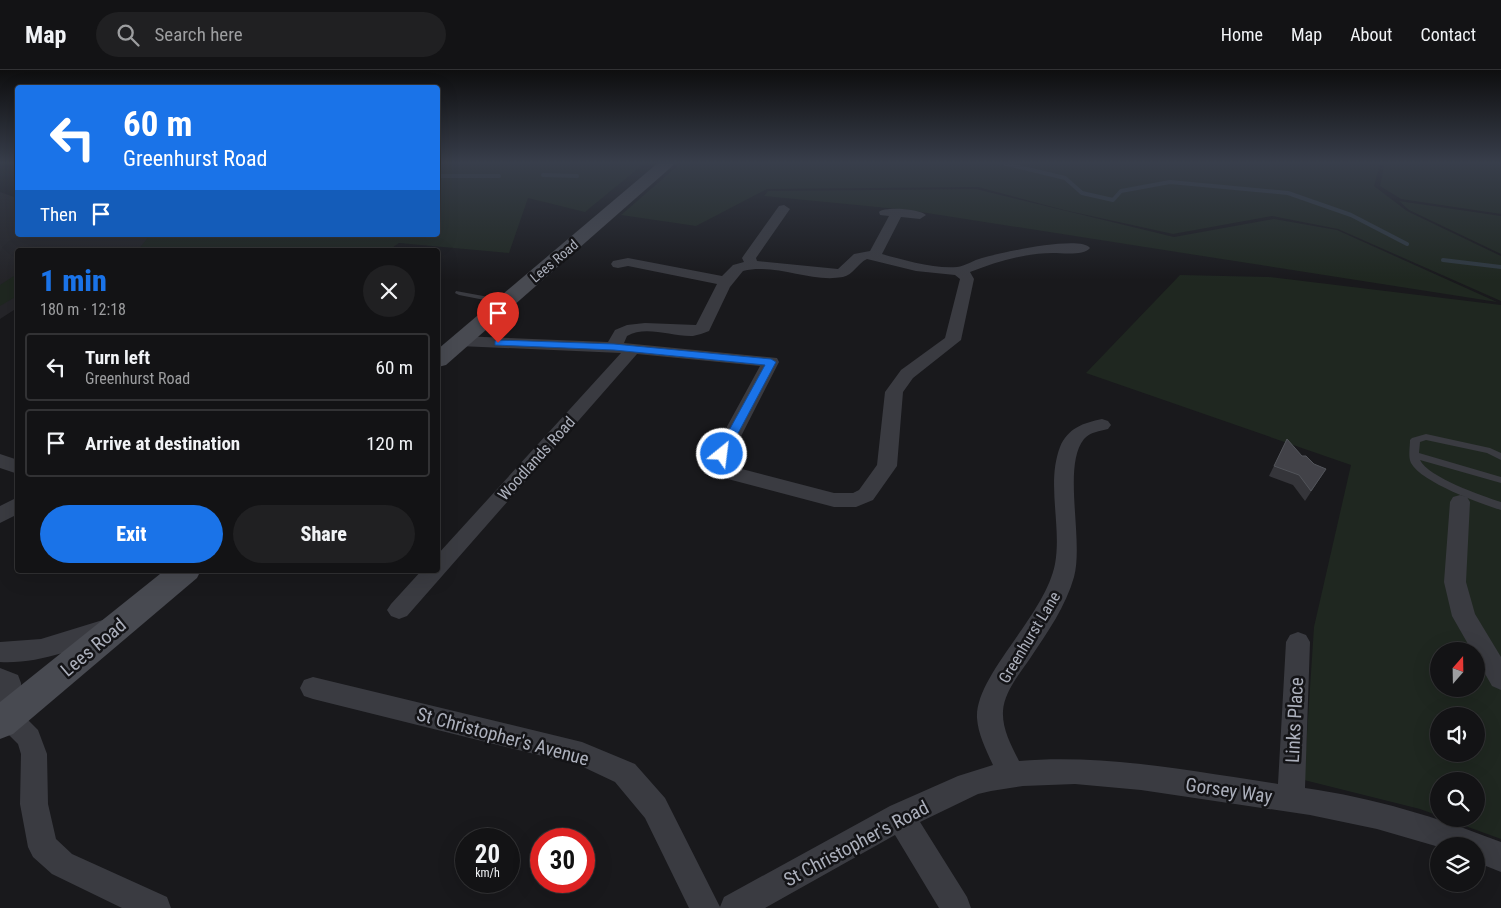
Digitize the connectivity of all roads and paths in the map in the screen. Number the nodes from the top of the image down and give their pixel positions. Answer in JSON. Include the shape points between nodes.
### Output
{"nodes":[{"id":1,"x":624,"y":201,"type":"edge"},
{"id":2,"x":784,"y":209,"type":"dead end"},
{"id":3,"x":920,"y":216,"type":"dead end"},
{"id":4,"x":1083,"y":248,"type":"dead end"},
{"id":5,"x":874,"y":256,"type":"junction"},
{"id":6,"x":618,"y":264,"type":"dead end"},
{"id":7,"x":752,"y":265,"type":"junction"},
{"id":8,"x":959,"y":271,"type":"junction"},
{"id":9,"x":726,"y":281,"type":"junction"},
{"id":10,"x":460,"y":293,"type":"dead end"},
{"id":11,"x":506,"y":302,"type":"junction"},
{"id":12,"x":459,"y":341,"type":"junction"},
{"id":13,"x":614,"y":347,"type":"junction"},
{"id":14,"x":634,"y":348,"type":"junction"},
{"id":15,"x":440,"y":358,"type":"edge"},
{"id":16,"x":1102,"y":425,"type":"dead end"},
{"id":17,"x":1415,"y":455,"type":"junction"},
{"id":18,"x":1501,"y":457,"type":"edge"},
{"id":19,"x":0,"y":460,"type":"edge"},
{"id":20,"x":15,"y":467,"type":"edge"},
{"id":21,"x":1501,"y":480,"type":"edge"},
{"id":22,"x":1463,"y":498,"type":"junction"},
{"id":23,"x":15,"y":506,"type":"edge"},
{"id":24,"x":1501,"y":506,"type":"edge"},
{"id":25,"x":0,"y":516,"type":"edge"},
{"id":26,"x":440,"y":565,"type":"edge"},
{"id":27,"x":182,"y":573,"type":"edge"},
{"id":28,"x":432,"y":573,"type":"edge"},
{"id":29,"x":400,"y":610,"type":"dead end"},
{"id":30,"x":123,"y":622,"type":"junction"},
{"id":31,"x":1298,"y":642,"type":"dead end"},
{"id":32,"x":0,"y":652,"type":"edge"},
{"id":33,"x":0,"y":678,"type":"edge"},
{"id":34,"x":1501,"y":679,"type":"edge"},
{"id":35,"x":312,"y":688,"type":"dead end"},
{"id":36,"x":4,"y":720,"type":"edge"},
{"id":37,"x":1011,"y":774,"type":"junction"},
{"id":38,"x":979,"y":781,"type":"joint"},
{"id":39,"x":1291,"y":798,"type":"junction"},
{"id":40,"x":900,"y":816,"type":"junction"},
{"id":41,"x":1453,"y":837,"type":"edge"},
{"id":42,"x":1485,"y":851,"type":"edge"},
{"id":43,"x":1501,"y":857,"type":"edge"},
{"id":44,"x":156,"y":908,"type":"edge"},
{"id":45,"x":705,"y":908,"type":"edge"},
{"id":46,"x":735,"y":908,"type":"edge"},
{"id":47,"x":956,"y":908,"type":"edge"}],
"edges":[{"from":1,"to":11,"type":"main road","name":"Lees Road"},
{"from":2,"to":7,"type":"street","via":[[749,258]]},
{"from":3,"to":5,"type":"street","via":[[891,212]]},
{"from":4,"to":8,"type":"street","via":[[1038,249]]},
{"from":5,"to":7,"type":"street","via":[[859,256],[842,273],[830,274]]},
{"from":5,"to":8,"type":"street","via":[[916,267]]},
{"from":6,"to":9,"type":"street","via":[[628,262]]},
{"from":7,"to":9,"type":"street","via":[[737,268]]},
{"from":8,"to":14,"type":"street","via":[[967,279],[953,340],[907,374],[894,392],[887,466],[866,496],[856,500],[834,500],[731,473],[720,465],[722,454],[771,362]]},
{"from":9,"to":13,"type":"street","via":[[703,328],[626,329]]},
{"from":10,"to":11,"type":"lane"},
{"from":11,"to":12,"type":"main road","name":"Lees Road"},
{"from":12,"to":13,"type":"street"},
{"from":12,"to":15,"type":"main road","name":"Lees Road"},
{"from":13,"to":14,"type":"street"},
{"from":14,"to":26,"type":"street","name":"Woodlands Road"},
{"from":16,"to":37,"type":"street","name":"Greenhurst Lane","via":[[1083,430],[1076,436],[1066,459],[1068,542],[1063,578],[1046,614],[1020,650],[991,703],[990,723]]},
{"from":17,"to":18,"type":"lane","via":[[1415,440],[1426,437],[1490,451]]},
{"from":17,"to":21,"type":"lane"},
{"from":17,"to":22,"type":"lane","via":[[1415,462],[1421,470],[1458,488]]},
{"from":19,"to":20,"type":"street"},
{"from":22,"to":24,"type":"lane"},
{"from":22,"to":34,"type":"street","via":[[1455,582],[1464,616]]},
{"from":23,"to":25,"type":"street"},
{"from":27,"to":30,"type":"main road","name":"Lees Road"},
{"from":28,"to":29,"type":"street","name":"Woodlands Road"},
{"from":30,"to":32,"type":"street","via":[[40,651]]},
{"from":30,"to":36,"type":"main road","name":"Lees Road"},
{"from":31,"to":39,"type":"street","name":"Links Place"},
{"from":33,"to":36,"type":"street","via":[[9,683]]},
{"from":35,"to":45,"type":"street","name":"St Christopher's Avenue","via":[[582,754],[625,773],[655,808]]},
{"from":36,"to":44,"type":"street","via":[[29,738],[34,754],[34,804],[43,847],[62,864]]},
{"from":37,"to":38,"type":"street","name":"Gorsey Way"},
{"from":37,"to":39,"type":"street","name":"Gorsey Way","via":[[1079,770]]},
{"from":38,"to":40,"type":"street","name":"St Christopher's Road"},
{"from":39,"to":41,"type":"street","name":"Gorsey Way","via":[[1380,814]]},
{"from":40,"to":46,"type":"street","name":"St Christopher's Road"},
{"from":40,"to":47,"type":"street"},
{"from":42,"to":43,"type":"street","name":"Gorsey Way"}]}
